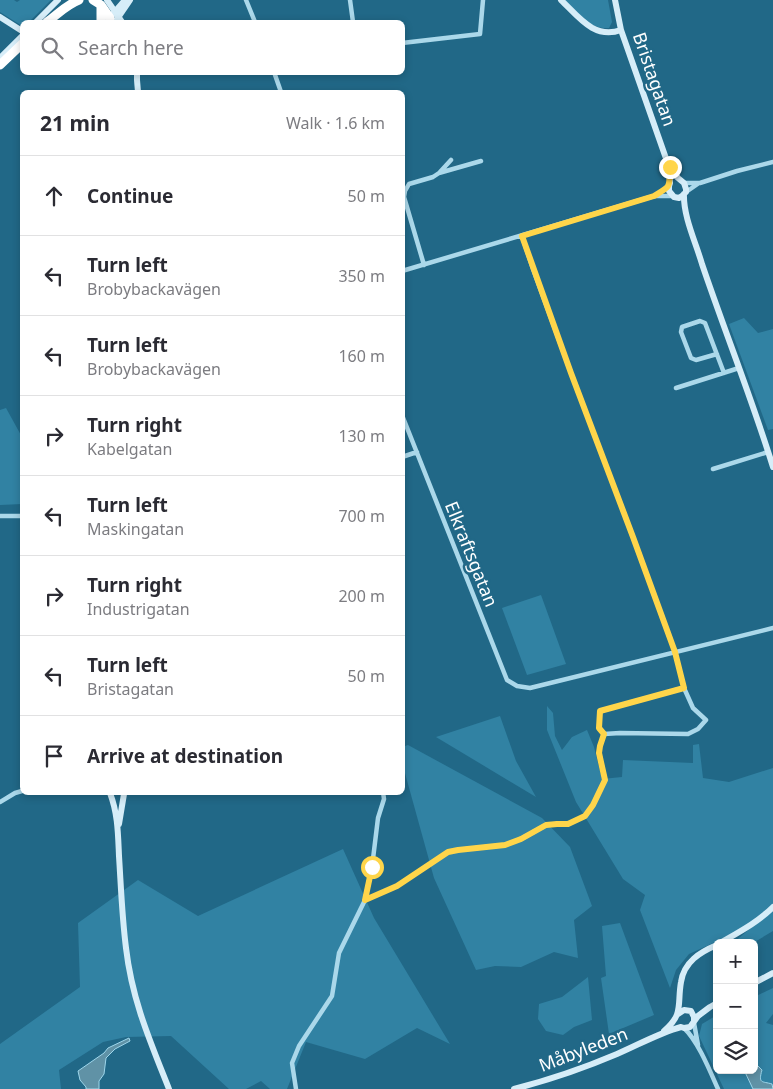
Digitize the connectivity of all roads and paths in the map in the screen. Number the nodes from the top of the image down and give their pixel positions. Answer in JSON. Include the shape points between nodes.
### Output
{"nodes":[{"id":1,"x":58,"y":0,"type":"edge"},
{"id":2,"x":65,"y":0,"type":"edge"},
{"id":3,"x":79,"y":0,"type":"edge"},
{"id":4,"x":93,"y":0,"type":"edge"},
{"id":5,"x":125,"y":0,"type":"edge"},
{"id":6,"x":130,"y":0,"type":"edge"},
{"id":7,"x":246,"y":0,"type":"edge"},
{"id":8,"x":350,"y":0,"type":"edge"},
{"id":9,"x":484,"y":0,"type":"edge"},
{"id":10,"x":560,"y":0,"type":"edge"},
{"id":11,"x":615,"y":0,"type":"edge"},
{"id":12,"x":104,"y":3,"type":"edge"},
{"id":13,"x":0,"y":17,"type":"edge"},
{"id":14,"x":38,"y":20,"type":"edge"},
{"id":15,"x":45,"y":20,"type":"edge"},
{"id":16,"x":49,"y":20,"type":"edge"},
{"id":17,"x":101,"y":20,"type":"edge"},
{"id":18,"x":114,"y":20,"type":"edge"},
{"id":19,"x":254,"y":20,"type":"edge"},
{"id":20,"x":353,"y":20,"type":"edge"},
{"id":21,"x":0,"y":22,"type":"edge"},
{"id":22,"x":11,"y":26,"type":"junction"},
{"id":23,"x":20,"y":30,"type":"edge"},
{"id":24,"x":621,"y":30,"type":"junction"},
{"id":25,"x":20,"y":33,"type":"edge"},
{"id":26,"x":20,"y":37,"type":"edge"},
{"id":27,"x":405,"y":43,"type":"edge"},
{"id":28,"x":20,"y":46,"type":"edge"},
{"id":29,"x":0,"y":58,"type":"edge"},
{"id":30,"x":0,"y":65,"type":"edge"},
{"id":31,"x":136,"y":75,"type":"edge"},
{"id":32,"x":275,"y":75,"type":"edge"},
{"id":33,"x":138,"y":90,"type":"edge"},
{"id":34,"x":280,"y":90,"type":"edge"},
{"id":35,"x":452,"y":160,"type":"dead end"},
{"id":36,"x":481,"y":162,"type":"dead end"},
{"id":37,"x":773,"y":162,"type":"edge"},
{"id":38,"x":670,"y":167,"type":"junction"},
{"id":39,"x":439,"y":173,"type":"junction"},
{"id":40,"x":682,"y":182,"type":"junction"},
{"id":41,"x":700,"y":183,"type":"junction"},
{"id":42,"x":669,"y":185,"type":"junction"},
{"id":43,"x":405,"y":190,"type":"edge"},
{"id":44,"x":685,"y":193,"type":"junction"},
{"id":45,"x":654,"y":196,"type":"junction"},
{"id":46,"x":673,"y":197,"type":"junction"},
{"id":47,"x":405,"y":199,"type":"edge"},
{"id":48,"x":687,"y":216,"type":"junction"},
{"id":49,"x":522,"y":236,"type":"junction"},
{"id":50,"x":424,"y":265,"type":"junction"},
{"id":51,"x":405,"y":270,"type":"edge"},
{"id":52,"x":717,"y":354,"type":"junction"},
{"id":53,"x":739,"y":368,"type":"junction"},
{"id":54,"x":724,"y":373,"type":"junction"},
{"id":55,"x":676,"y":388,"type":"dead end"},
{"id":56,"x":405,"y":422,"type":"edge"},
{"id":57,"x":417,"y":452,"type":"junction"},
{"id":58,"x":768,"y":452,"type":"junction"},
{"id":59,"x":405,"y":456,"type":"edge"},
{"id":60,"x":773,"y":467,"type":"edge"},
{"id":61,"x":713,"y":469,"type":"dead end"},
{"id":62,"x":0,"y":516,"type":"edge"},
{"id":63,"x":20,"y":516,"type":"edge"},
{"id":64,"x":773,"y":628,"type":"edge"},
{"id":65,"x":675,"y":652,"type":"junction"},
{"id":66,"x":684,"y":688,"type":"junction"},
{"id":67,"x":604,"y":734,"type":"junction"},
{"id":68,"x":20,"y":792,"type":"edge"},
{"id":69,"x":111,"y":795,"type":"edge"},
{"id":70,"x":126,"y":795,"type":"edge"},
{"id":71,"x":383,"y":795,"type":"edge"},
{"id":72,"x":0,"y":802,"type":"edge"},
{"id":73,"x":119,"y":828,"type":"junction"},
{"id":74,"x":365,"y":900,"type":"junction"},
{"id":75,"x":773,"y":907,"type":"edge"},
{"id":76,"x":727,"y":939,"type":"edge"},
{"id":77,"x":713,"y":947,"type":"edge"},
{"id":78,"x":773,"y":974,"type":"edge"},
{"id":79,"x":758,"y":981,"type":"edge"},
{"id":80,"x":680,"y":992,"type":"junction"},
{"id":81,"x":713,"y":1005,"type":"edge"},
{"id":82,"x":689,"y":1010,"type":"junction"},
{"id":83,"x":677,"y":1016,"type":"junction"},
{"id":84,"x":694,"y":1022,"type":"junction"},
{"id":85,"x":683,"y":1028,"type":"junction"},
{"id":86,"x":661,"y":1034,"type":"junction"},
{"id":87,"x":699,"y":1049,"type":"junction"},
{"id":88,"x":169,"y":1089,"type":"edge"},
{"id":89,"x":296,"y":1089,"type":"edge"},
{"id":90,"x":514,"y":1089,"type":"edge"},
{"id":91,"x":718,"y":1089,"type":"edge"}],
"edges":[{"from":1,"to":14,"type":"street"},
{"from":2,"to":15,"type":"highway"},
{"from":3,"to":16,"type":"highway"},
{"from":4,"to":12,"type":"highway"},
{"from":5,"to":18,"type":"street"},
{"from":6,"to":18,"type":"street"},
{"from":7,"to":19,"type":"street"},
{"from":8,"to":20,"type":"street"},
{"from":9,"to":27,"type":"street","via":[[480,34]]},
{"from":10,"to":24,"type":"street","via":[[593,29],[606,33]]},
{"from":11,"to":24,"type":"street","name":"Bristagatan"},
{"from":12,"to":17,"type":"highway"},
{"from":12,"to":18,"type":"highway"},
{"from":13,"to":22,"type":"street"},
{"from":21,"to":22,"type":"street"},
{"from":22,"to":23,"type":"street"},
{"from":22,"to":25,"type":"street"},
{"from":24,"to":38,"type":"street","name":"Bristagatan"},
{"from":26,"to":29,"type":"street"},
{"from":28,"to":30,"type":"highway"},
{"from":31,"to":33,"type":"street"},
{"from":32,"to":34,"type":"street"},
{"from":35,"to":39,"type":"street"},
{"from":36,"to":39,"type":"street"},
{"from":37,"to":41,"type":"street"},
{"from":38,"to":40,"type":"street","name":"Bristagatan"},
{"from":38,"to":42,"type":"street","name":"Bristagatan"},
{"from":39,"to":43,"type":"street","via":[[409,184]]},
{"from":40,"to":41,"type":"street"},
{"from":40,"to":42,"type":"street","via":[[675,180]]},
{"from":40,"to":44,"type":"street","name":"Bristagatan"},
{"from":41,"to":44,"type":"street"},
{"from":42,"to":45,"type":"street"},
{"from":42,"to":46,"type":"street","name":"Bristagatan"},
{"from":44,"to":46,"type":"street","via":[[679,198]]},
{"from":44,"to":48,"type":"street","name":"Bristagatan"},
{"from":45,"to":46,"type":"street"},
{"from":45,"to":49,"type":"street"},
{"from":46,"to":48,"type":"street","name":"Bristagatan"},
{"from":47,"to":50,"type":"street"},
{"from":48,"to":53,"type":"street","name":"Bristagatan"},
{"from":49,"to":50,"type":"street"},
{"from":49,"to":65,"type":"street"},
{"from":50,"to":51,"type":"street"},
{"from":52,"to":52,"type":"street","via":[[705,324],[700,321],[682,327],[691,358],[696,360]]},
{"from":52,"to":54,"type":"street"},
{"from":53,"to":54,"type":"street"},
{"from":53,"to":58,"type":"street","name":"Bristagatan"},
{"from":54,"to":55,"type":"street"},
{"from":56,"to":57,"type":"street","name":"Elkraftsgatan"},
{"from":57,"to":59,"type":"street"},
{"from":57,"to":65,"type":"street","name":"Elkraftsgatan","via":[[507,680],[530,688]]},
{"from":58,"to":60,"type":"street","name":"Bristagatan"},
{"from":58,"to":61,"type":"street"},
{"from":62,"to":63,"type":"street"},
{"from":64,"to":65,"type":"street"},
{"from":65,"to":66,"type":"street"},
{"from":66,"to":67,"type":"street","via":[[600,711],[599,728]]},
{"from":66,"to":67,"type":"street","via":[[693,708],[706,720],[698,729],[688,734]]},
{"from":67,"to":74,"type":"street","via":[[599,753],[605,780],[585,816],[568,824],[546,825],[505,845],[448,852],[397,886]]},
{"from":68,"to":72,"type":"street"},
{"from":69,"to":73,"type":"street"},
{"from":70,"to":73,"type":"street"},
{"from":71,"to":74,"type":"street"},
{"from":73,"to":88,"type":"street","via":[[128,967],[144,1026]]},
{"from":74,"to":89,"type":"street","via":[[339,953],[332,996],[299,1046],[292,1063]]},
{"from":75,"to":76,"type":"street"},
{"from":77,"to":80,"type":"street","via":[[690,962]]},
{"from":78,"to":79,"type":"street"},
{"from":80,"to":82,"type":"street"},
{"from":80,"to":83,"type":"street"},
{"from":81,"to":82,"type":"street","name":"Måbyleden"},
{"from":81,"to":84,"type":"street","name":"Måbyleden"},
{"from":82,"to":83,"type":"street","name":"Måbyleden","via":[[680,1011]]},
{"from":82,"to":84,"type":"street"},
{"from":83,"to":85,"type":"street","via":[[677,1022]]},
{"from":83,"to":86,"type":"street","name":"Måbyleden"},
{"from":84,"to":85,"type":"street","name":"Måbyleden"},
{"from":84,"to":87,"type":"street"},
{"from":85,"to":86,"type":"street","name":"Måbyleden"},
{"from":85,"to":87,"type":"street"},
{"from":86,"to":90,"type":"street","name":"Måbyleden","via":[[584,1067]]},
{"from":87,"to":91,"type":"street"}]}
